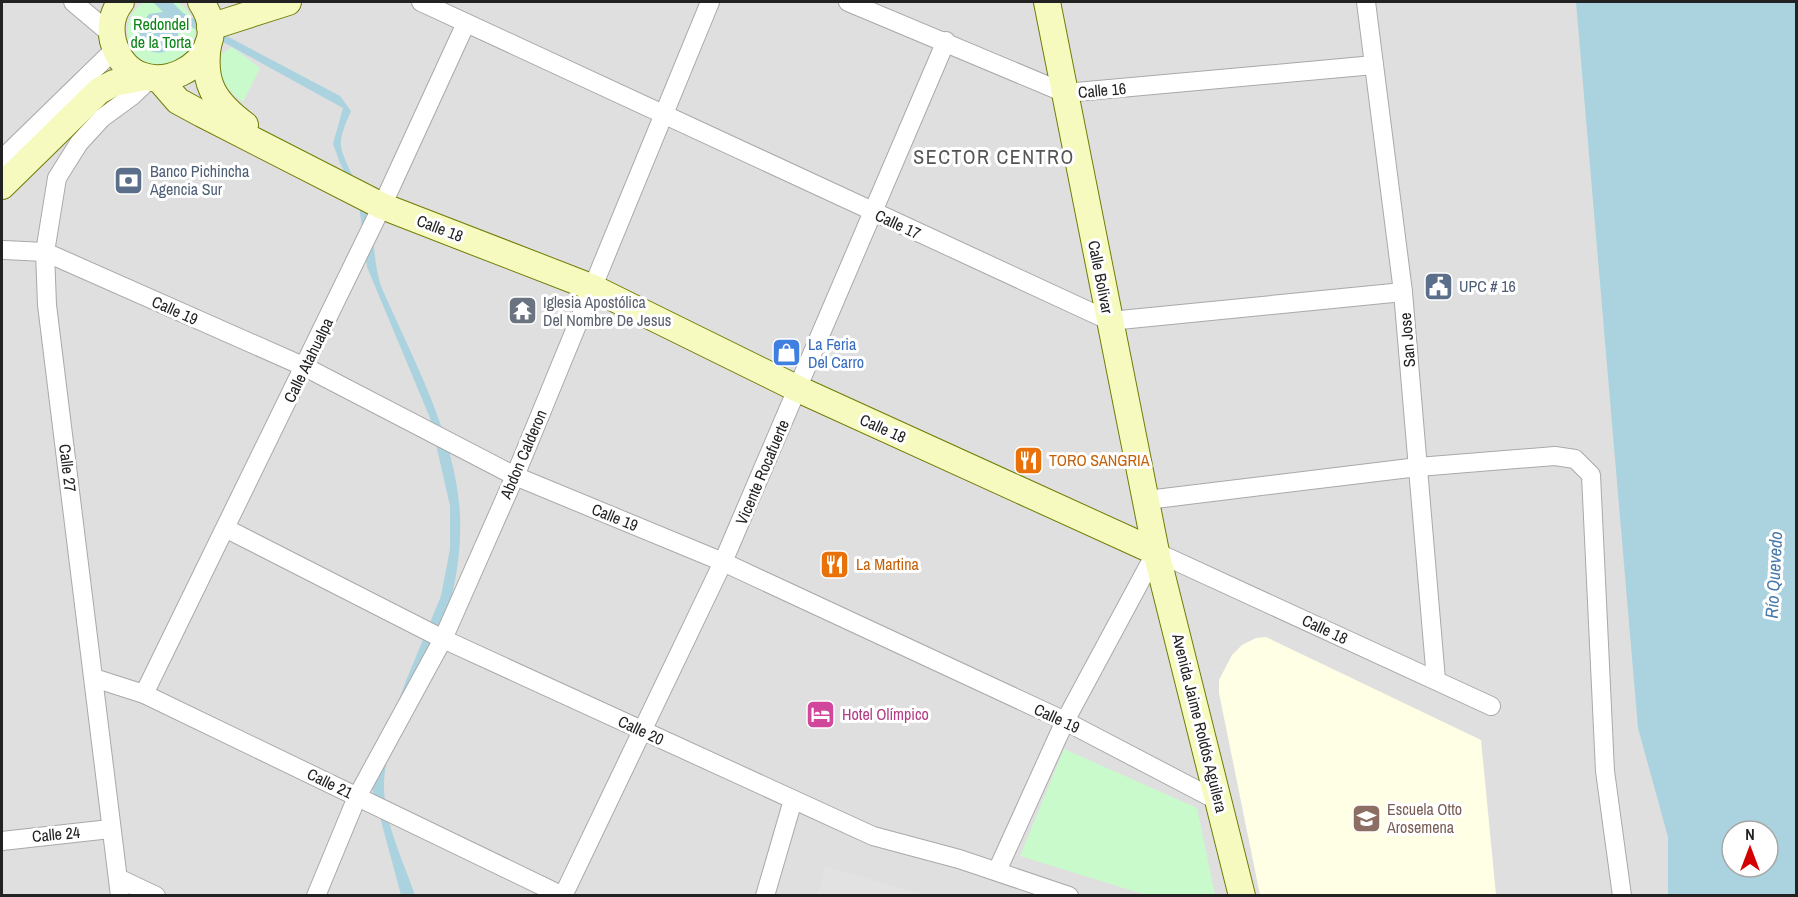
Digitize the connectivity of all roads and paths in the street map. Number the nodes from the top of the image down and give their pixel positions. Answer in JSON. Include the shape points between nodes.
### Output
{"nodes":[{"id":1,"x":73,"y":2,"type":"edge"},
{"id":2,"x":120,"y":2,"type":"edge"},
{"id":3,"x":288,"y":2,"type":"edge"},
{"id":4,"x":421,"y":2,"type":"edge"},
{"id":5,"x":710,"y":2,"type":"edge"},
{"id":6,"x":848,"y":2,"type":"edge"},
{"id":7,"x":1047,"y":2,"type":"edge"},
{"id":8,"x":1366,"y":2,"type":"edge"},
{"id":9,"x":206,"y":16,"type":"edge"},
{"id":10,"x":466,"y":23,"type":"junction"},
{"id":11,"x":946,"y":41,"type":"junction"},
{"id":12,"x":117,"y":48,"type":"junction"},
{"id":13,"x":1374,"y":65,"type":"junction"},
{"id":14,"x":152,"y":78,"type":"junction"},
{"id":15,"x":1065,"y":93,"type":"junction"},
{"id":16,"x":93,"y":97,"type":"junction"},
{"id":17,"x":663,"y":114,"type":"junction"},
{"id":18,"x":275,"y":151,"type":"junction"},
{"id":19,"x":2,"y":159,"type":"edge"},
{"id":20,"x":2,"y":186,"type":"edge"},
{"id":21,"x":382,"y":206,"type":"junction"},
{"id":22,"x":871,"y":211,"type":"junction"},
{"id":23,"x":4,"y":250,"type":"dead end"},
{"id":24,"x":45,"y":252,"type":"junction"},
{"id":25,"x":591,"y":287,"type":"junction"},
{"id":26,"x":1403,"y":292,"type":"junction"},
{"id":27,"x":1110,"y":321,"type":"junction"},
{"id":28,"x":304,"y":367,"type":"junction"},
{"id":29,"x":798,"y":389,"type":"junction"},
{"id":30,"x":1418,"y":467,"type":"junction"},
{"id":31,"x":514,"y":477,"type":"junction"},
{"id":32,"x":1147,"y":500,"type":"junction"},
{"id":33,"x":227,"y":529,"type":"junction"},
{"id":34,"x":1156,"y":552,"type":"junction"},
{"id":35,"x":723,"y":562,"type":"junction"},
{"id":36,"x":443,"y":639,"type":"junction"},
{"id":37,"x":94,"y":678,"type":"junction"},
{"id":38,"x":1436,"y":680,"type":"junction"},
{"id":39,"x":144,"y":694,"type":"junction"},
{"id":40,"x":1491,"y":706,"type":"dead end"},
{"id":41,"x":1065,"y":721,"type":"junction"},
{"id":42,"x":641,"y":730,"type":"junction"},
{"id":43,"x":357,"y":797,"type":"junction"},
{"id":44,"x":793,"y":800,"type":"junction"},
{"id":45,"x":1220,"y":802,"type":"junction"},
{"id":46,"x":110,"y":830,"type":"junction"},
{"id":47,"x":2,"y":841,"type":"edge"},
{"id":48,"x":997,"y":871,"type":"junction"},
{"id":49,"x":119,"y":887,"type":"edge"},
{"id":50,"x":156,"y":896,"type":"edge"},
{"id":51,"x":316,"y":896,"type":"edge"},
{"id":52,"x":563,"y":896,"type":"edge"},
{"id":53,"x":765,"y":896,"type":"edge"},
{"id":54,"x":1070,"y":896,"type":"edge"},
{"id":55,"x":1242,"y":896,"type":"edge"},
{"id":56,"x":1622,"y":896,"type":"edge"}],
"edges":[{"from":1,"to":12,"type":"street"},
{"from":2,"to":12,"type":"main road","via":[[112,18]]},
{"from":3,"to":9,"type":"main road"},
{"from":4,"to":10,"type":"street","name":"Calle 17"},
{"from":5,"to":17,"type":"street","name":"Abdon Calderon"},
{"from":6,"to":11,"type":"street","name":"Calle 16"},
{"from":7,"to":15,"type":"main road","name":"Calle Bolivar"},
{"from":8,"to":13,"type":"street","name":"San Jose"},
{"from":9,"to":14,"type":"main road","via":[[201,58],[175,76]]},
{"from":9,"to":18,"type":"main road","name":"Calle 18","via":[[207,77],[219,103]]},
{"from":10,"to":17,"type":"street","name":"Calle 17"},
{"from":10,"to":21,"type":"street","name":"Calle Atahualpa"},
{"from":11,"to":15,"type":"street","name":"Calle 16"},
{"from":11,"to":22,"type":"street","name":"Vicente Rocafuerte"},
{"from":12,"to":14,"type":"main road"},
{"from":12,"to":16,"type":"main road"},
{"from":12,"to":19,"type":"street"},
{"from":13,"to":15,"type":"street","name":"Calle 16"},
{"from":13,"to":26,"type":"street","name":"San Jose"},
{"from":14,"to":16,"type":"main road","via":[[114,84]]},
{"from":14,"to":18,"type":"main road","name":"Calle 18","via":[[178,100]]},
{"from":14,"to":24,"type":"street","name":"Calle 27","via":[[102,118],[79,143],[57,178]]},
{"from":15,"to":27,"type":"main road","name":"Calle Bolivar"},
{"from":16,"to":20,"type":"main road"},
{"from":17,"to":22,"type":"street","name":"Calle 17"},
{"from":17,"to":25,"type":"street","name":"Abdon Calderon"},
{"from":18,"to":21,"type":"main road","name":"Calle 18"},
{"from":21,"to":25,"type":"main road","name":"Calle 18"},
{"from":21,"to":28,"type":"street","name":"Calle Atahualpa"},
{"from":22,"to":27,"type":"street","name":"Calle 17"},
{"from":22,"to":29,"type":"street","name":"Vicente Rocafuerte"},
{"from":23,"to":24,"type":"street","name":"Calle 19"},
{"from":24,"to":28,"type":"street","name":"Calle 19"},
{"from":24,"to":37,"type":"street","name":"Calle 27","via":[[49,317]]},
{"from":25,"to":29,"type":"main road","name":"Calle 18"},
{"from":25,"to":31,"type":"street","name":"Abdon Calderon"},
{"from":26,"to":27,"type":"street"},
{"from":26,"to":30,"type":"street","name":"San Jose"},
{"from":27,"to":32,"type":"main road","name":"Calle Bolivar"},
{"from":28,"to":31,"type":"street","name":"Calle 19"},
{"from":28,"to":33,"type":"street","name":"Calle Atahualpa"},
{"from":29,"to":34,"type":"main road","name":"Calle 18"},
{"from":29,"to":35,"type":"street","name":"Vicente Rocafuerte"},
{"from":30,"to":32,"type":"street"},
{"from":30,"to":38,"type":"street","name":"San Jose"},
{"from":30,"to":56,"type":"street","via":[[1555,456],[1575,459],[1591,475],[1605,771]]},
{"from":31,"to":35,"type":"street","name":"Calle 19"},
{"from":31,"to":36,"type":"street","name":"Abdon Calderon"},
{"from":32,"to":34,"type":"main road","name":"Calle Bolivar"},
{"from":33,"to":36,"type":"street","name":"Calle 20"},
{"from":33,"to":39,"type":"street","name":"Calle Atahualpa"},
{"from":34,"to":38,"type":"street","name":"Calle 18"},
{"from":34,"to":41,"type":"street"},
{"from":34,"to":45,"type":"main road","name":"Avenida Jaime Roldós Aguilera"},
{"from":35,"to":41,"type":"street","name":"Calle 19"},
{"from":35,"to":42,"type":"street","name":"Vicente Rocafuerte"},
{"from":36,"to":42,"type":"street","name":"Calle 20"},
{"from":36,"to":43,"type":"street","name":"Abdon Calderon"},
{"from":37,"to":39,"type":"street","name":"Calle 21"},
{"from":37,"to":46,"type":"street","name":"Calle 27"},
{"from":38,"to":40,"type":"street","name":"Calle 18"},
{"from":39,"to":43,"type":"street","name":"Calle 21"},
{"from":41,"to":45,"type":"street","name":"Calle 19"},
{"from":41,"to":48,"type":"street"},
{"from":42,"to":44,"type":"street","name":"Calle 20"},
{"from":42,"to":52,"type":"street","name":"Vicente Rocafuerte"},
{"from":43,"to":51,"type":"street","name":"Abdon Calderon"},
{"from":43,"to":52,"type":"street","name":"Calle 21"},
{"from":44,"to":48,"type":"street","name":"Calle 20","via":[[873,836]]},
{"from":44,"to":53,"type":"street"},
{"from":45,"to":55,"type":"main road","name":"Avenida Jaime Roldós Aguilera"},
{"from":46,"to":47,"type":"street","name":"Calle 24"},
{"from":46,"to":49,"type":"street","name":"Calle 27"},
{"from":48,"to":54,"type":"street","name":"Calle 20"},
{"from":49,"to":50,"type":"street"}]}
